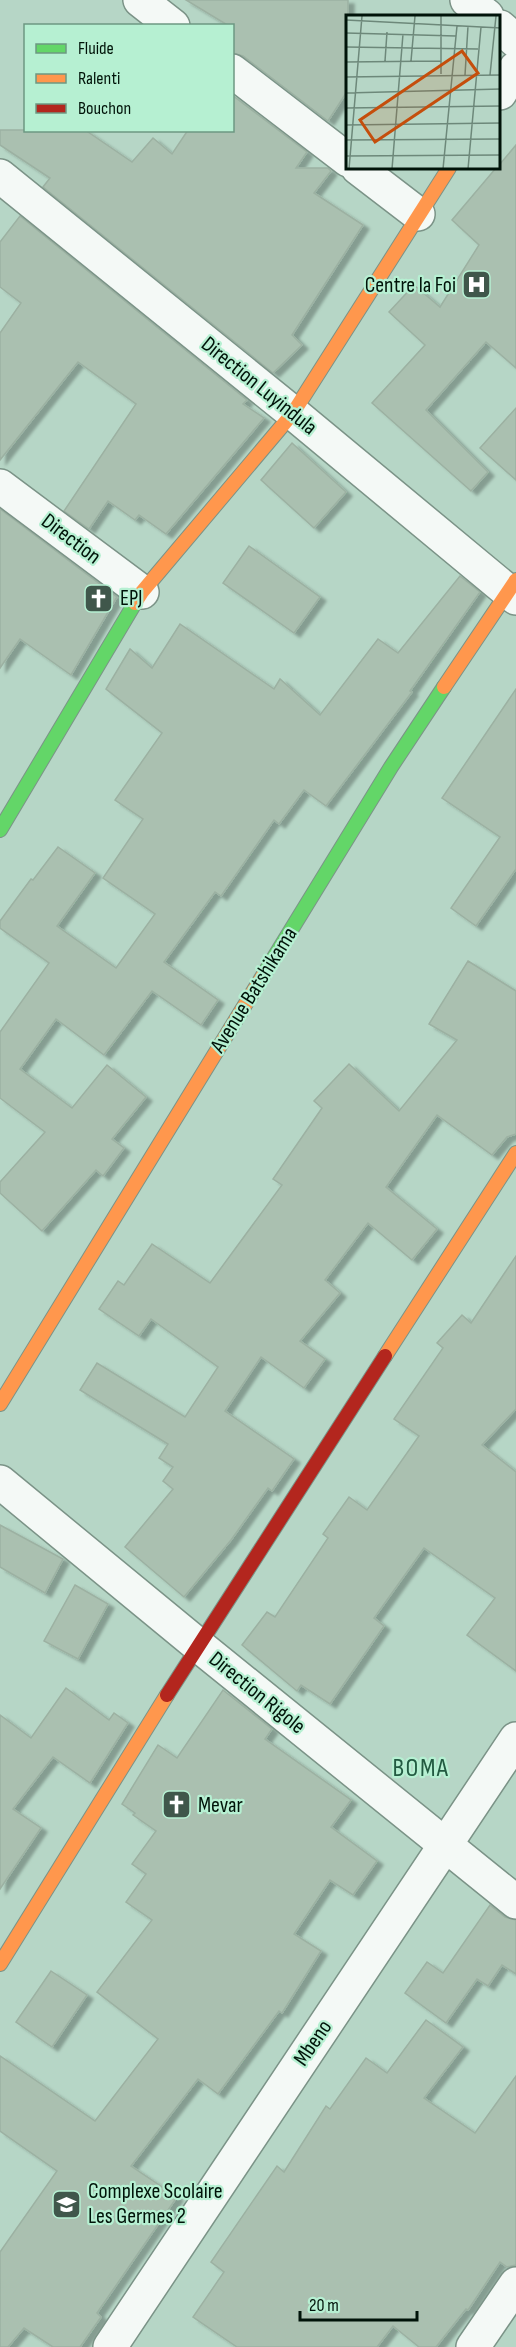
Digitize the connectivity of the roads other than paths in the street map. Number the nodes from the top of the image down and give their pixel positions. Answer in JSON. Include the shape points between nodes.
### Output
{"nodes":[{"id":1,"x":140,"y":0,"type":"edge"},
{"id":2,"x":467,"y":0,"type":"edge"},
{"id":3,"x":486,"y":15,"type":"edge"},
{"id":4,"x":170,"y":24,"type":"edge"},
{"id":5,"x":501,"y":28,"type":"edge"},
{"id":6,"x":516,"y":41,"type":"edge"},
{"id":7,"x":516,"y":68,"type":"edge"},
{"id":8,"x":234,"y":73,"type":"edge"},
{"id":9,"x":501,"y":91,"type":"edge"},
{"id":10,"x":346,"y":158,"type":"edge"},
{"id":11,"x":361,"y":170,"type":"edge"},
{"id":12,"x":448,"y":170,"type":"edge"},
{"id":13,"x":0,"y":176,"type":"edge"},
{"id":14,"x":418,"y":214,"type":"junction"},
{"id":15,"x":293,"y":414,"type":"junction"},
{"id":16,"x":0,"y":486,"type":"edge"},
{"id":17,"x":514,"y":590,"type":"edge"},
{"id":18,"x":142,"y":592,"type":"junction"},
{"id":19,"x":0,"y":830,"type":"edge"},
{"id":20,"x":516,"y":1153,"type":"edge"},
{"id":21,"x":0,"y":1404,"type":"edge"},
{"id":22,"x":0,"y":1482,"type":"edge"},
{"id":23,"x":198,"y":1645,"type":"junction"},
{"id":24,"x":516,"y":1739,"type":"edge"},
{"id":25,"x":446,"y":1846,"type":"junction"},
{"id":26,"x":516,"y":1902,"type":"edge"},
{"id":27,"x":0,"y":1964,"type":"edge"},
{"id":28,"x":516,"y":2284,"type":"edge"},
{"id":29,"x":110,"y":2347,"type":"edge"},
{"id":30,"x":473,"y":2347,"type":"edge"}],
"edges":[{"from":1,"to":4,"type":"street"},
{"from":2,"to":3,"type":"street"},
{"from":5,"to":6,"type":"street"},
{"from":7,"to":9,"type":"street"},
{"from":8,"to":10,"type":"street"},
{"from":11,"to":14,"type":"street"},
{"from":12,"to":14,"type":"street"},
{"from":13,"to":15,"type":"street","name":"Direction Luyindula"},
{"from":14,"to":15,"type":"street"},
{"from":15,"to":17,"type":"street","name":"Direction Luyindula"},
{"from":15,"to":18,"type":"street"},
{"from":16,"to":18,"type":"street","name":"Direction"},
{"from":17,"to":21,"type":"street","name":"Avenue Batshikama","via":[[385,777]]},
{"from":18,"to":19,"type":"street"},
{"from":20,"to":23,"type":"street"},
{"from":22,"to":23,"type":"street","name":"Direction Rigole"},
{"from":23,"to":25,"type":"street","name":"Direction Rigole"},
{"from":23,"to":27,"type":"street"},
{"from":24,"to":25,"type":"street","name":"Mbeno"},
{"from":25,"to":26,"type":"street","name":"Direction Rigole"},
{"from":25,"to":29,"type":"street","name":"Mbeno"},
{"from":28,"to":30,"type":"street"}]}
